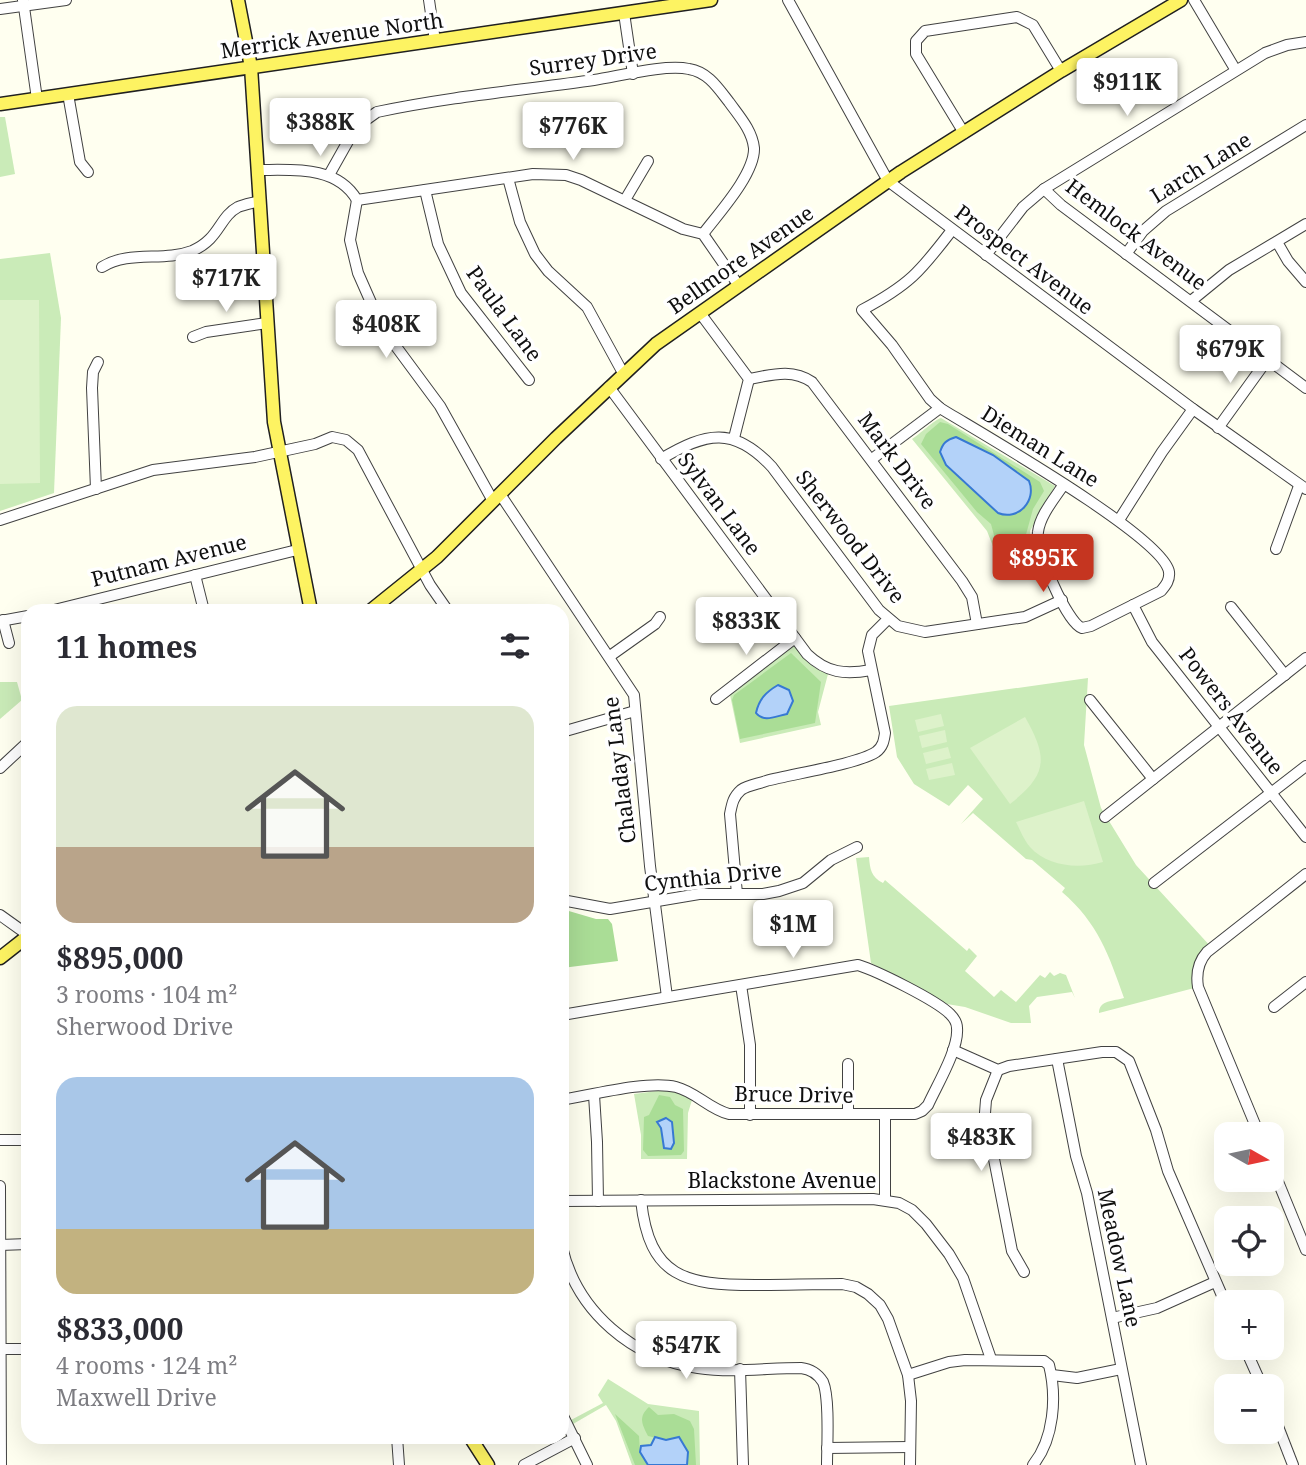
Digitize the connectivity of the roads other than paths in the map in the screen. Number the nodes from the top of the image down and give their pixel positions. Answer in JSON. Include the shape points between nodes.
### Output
{"nodes":[{"id":1,"x":66,"y":0,"type":"edge"},
{"id":2,"x":238,"y":0,"type":"edge"},
{"id":3,"x":429,"y":0,"type":"edge"},
{"id":4,"x":711,"y":0,"type":"edge"},
{"id":5,"x":788,"y":0,"type":"edge"},
{"id":6,"x":1181,"y":0,"type":"edge"},
{"id":7,"x":1194,"y":0,"type":"edge"},
{"id":8,"x":23,"y":3,"type":"edge"},
{"id":9,"x":672,"y":3,"type":"edge"},
{"id":10,"x":0,"y":9,"type":"edge"},
{"id":11,"x":624,"y":13,"type":"junction"},
{"id":12,"x":435,"y":41,"type":"junction"},
{"id":13,"x":1306,"y":42,"type":"edge"},
{"id":14,"x":251,"y":67,"type":"junction"},
{"id":15,"x":1235,"y":69,"type":"junction"},
{"id":16,"x":1061,"y":71,"type":"junction"},
{"id":17,"x":634,"y":74,"type":"junction"},
{"id":18,"x":68,"y":94,"type":"junction"},
{"id":19,"x":37,"y":99,"type":"junction"},
{"id":20,"x":0,"y":104,"type":"edge"},
{"id":21,"x":1306,"y":125,"type":"edge"},
{"id":22,"x":964,"y":133,"type":"junction"},
{"id":23,"x":648,"y":161,"type":"dead end"},
{"id":24,"x":258,"y":170,"type":"junction"},
{"id":25,"x":88,"y":172,"type":"dead end"},
{"id":26,"x":329,"y":175,"type":"junction"},
{"id":27,"x":508,"y":178,"type":"junction"},
{"id":28,"x":888,"y":181,"type":"junction"},
{"id":29,"x":1044,"y":189,"type":"junction"},
{"id":30,"x":425,"y":190,"type":"junction"},
{"id":31,"x":357,"y":200,"type":"junction"},
{"id":32,"x":625,"y":200,"type":"junction"},
{"id":33,"x":259,"y":201,"type":"junction"},
{"id":34,"x":1306,"y":224,"type":"edge"},
{"id":35,"x":952,"y":230,"type":"junction"},
{"id":36,"x":703,"y":234,"type":"junction"},
{"id":37,"x":1277,"y":242,"type":"junction"},
{"id":38,"x":1126,"y":254,"type":"junction"},
{"id":39,"x":986,"y":255,"type":"junction"},
{"id":40,"x":102,"y":267,"type":"dead end"},
{"id":41,"x":1306,"y":282,"type":"edge"},
{"id":42,"x":739,"y":286,"type":"junction"},
{"id":43,"x":1191,"y":301,"type":"junction"},
{"id":44,"x":700,"y":313,"type":"junction"},
{"id":45,"x":267,"y":323,"type":"junction"},
{"id":46,"x":193,"y":337,"type":"dead end"},
{"id":47,"x":1267,"y":360,"type":"junction"},
{"id":48,"x":98,"y":362,"type":"dead end"},
{"id":49,"x":623,"y":373,"type":"junction"},
{"id":50,"x":749,"y":379,"type":"junction"},
{"id":51,"x":528,"y":380,"type":"dead end"},
{"id":52,"x":609,"y":387,"type":"junction"},
{"id":53,"x":1306,"y":388,"type":"edge"},
{"id":54,"x":940,"y":408,"type":"junction"},
{"id":55,"x":1193,"y":409,"type":"junction"},
{"id":56,"x":1218,"y":428,"type":"junction"},
{"id":57,"x":734,"y":438,"type":"junction"},
{"id":58,"x":280,"y":453,"type":"junction"},
{"id":59,"x":661,"y":459,"type":"junction"},
{"id":60,"x":872,"y":459,"type":"junction"},
{"id":61,"x":1064,"y":484,"type":"junction"},
{"id":62,"x":1303,"y":488,"type":"edge"},
{"id":63,"x":96,"y":489,"type":"junction"},
{"id":64,"x":497,"y":498,"type":"junction"},
{"id":65,"x":0,"y":520,"type":"edge"},
{"id":66,"x":1119,"y":520,"type":"junction"},
{"id":67,"x":1276,"y":549,"type":"dead end"},
{"id":68,"x":297,"y":550,"type":"junction"},
{"id":69,"x":422,"y":569,"type":"junction"},
{"id":70,"x":195,"y":575,"type":"junction"},
{"id":71,"x":1062,"y":600,"type":"junction"},
{"id":72,"x":78,"y":604,"type":"edge"},
{"id":73,"x":202,"y":604,"type":"edge"},
{"id":74,"x":309,"y":604,"type":"edge"},
{"id":75,"x":379,"y":604,"type":"edge"},
{"id":76,"x":444,"y":604,"type":"edge"},
{"id":77,"x":1133,"y":606,"type":"junction"},
{"id":78,"x":1231,"y":607,"type":"dead end"},
{"id":79,"x":21,"y":617,"type":"edge"},
{"id":80,"x":660,"y":617,"type":"dead end"},
{"id":81,"x":888,"y":619,"type":"junction"},
{"id":82,"x":2,"y":621,"type":"edge"},
{"id":83,"x":977,"y":624,"type":"junction"},
{"id":84,"x":795,"y":638,"type":"junction"},
{"id":85,"x":9,"y":643,"type":"dead end"},
{"id":86,"x":610,"y":656,"type":"junction"},
{"id":87,"x":1306,"y":658,"type":"edge"},
{"id":88,"x":871,"y":670,"type":"junction"},
{"id":89,"x":1285,"y":675,"type":"junction"},
{"id":90,"x":716,"y":699,"type":"dead end"},
{"id":91,"x":1090,"y":700,"type":"dead end"},
{"id":92,"x":635,"y":711,"type":"junction"},
{"id":93,"x":1219,"y":727,"type":"junction"},
{"id":94,"x":569,"y":730,"type":"edge"},
{"id":95,"x":21,"y":748,"type":"edge"},
{"id":96,"x":1306,"y":766,"type":"edge"},
{"id":97,"x":0,"y":768,"type":"edge"},
{"id":98,"x":1153,"y":779,"type":"junction"},
{"id":99,"x":1271,"y":793,"type":"junction"},
{"id":100,"x":1105,"y":817,"type":"dead end"},
{"id":101,"x":1306,"y":837,"type":"edge"},
{"id":102,"x":857,"y":847,"type":"dead end"},
{"id":103,"x":1306,"y":874,"type":"edge"},
{"id":104,"x":1154,"y":883,"type":"dead end"},
{"id":105,"x":737,"y":894,"type":"junction"},
{"id":106,"x":569,"y":901,"type":"edge"},
{"id":107,"x":654,"y":902,"type":"junction"},
{"id":108,"x":0,"y":915,"type":"edge"},
{"id":109,"x":21,"y":931,"type":"edge"},
{"id":110,"x":21,"y":942,"type":"edge"},
{"id":111,"x":0,"y":958,"type":"edge"},
{"id":112,"x":1306,"y":982,"type":"edge"},
{"id":113,"x":741,"y":985,"type":"junction"},
{"id":114,"x":667,"y":996,"type":"junction"},
{"id":115,"x":1274,"y":1007,"type":"dead end"},
{"id":116,"x":569,"y":1014,"type":"edge"},
{"id":117,"x":953,"y":1050,"type":"junction"},
{"id":118,"x":1057,"y":1059,"type":"junction"},
{"id":119,"x":848,"y":1064,"type":"dead end"},
{"id":120,"x":998,"y":1070,"type":"junction"},
{"id":121,"x":594,"y":1095,"type":"junction"},
{"id":122,"x":569,"y":1100,"type":"edge"},
{"id":123,"x":848,"y":1114,"type":"junction"},
{"id":124,"x":750,"y":1115,"type":"junction"},
{"id":125,"x":885,"y":1115,"type":"junction"},
{"id":126,"x":1254,"y":1122,"type":"edge"},
{"id":127,"x":0,"y":1140,"type":"edge"},
{"id":128,"x":21,"y":1140,"type":"edge"},
{"id":129,"x":0,"y":1186,"type":"edge"},
{"id":130,"x":1282,"y":1192,"type":"edge"},
{"id":131,"x":641,"y":1200,"type":"junction"},
{"id":132,"x":885,"y":1200,"type":"junction"},
{"id":133,"x":569,"y":1201,"type":"edge"},
{"id":134,"x":598,"y":1201,"type":"junction"},
{"id":135,"x":21,"y":1244,"type":"edge"},
{"id":136,"x":0,"y":1245,"type":"edge"},
{"id":137,"x":1306,"y":1250,"type":"edge"},
{"id":138,"x":569,"y":1270,"type":"edge"},
{"id":139,"x":1024,"y":1272,"type":"dead end"},
{"id":140,"x":1215,"y":1282,"type":"junction"},
{"id":141,"x":1219,"y":1290,"type":"edge"},
{"id":142,"x":1112,"y":1318,"type":"junction"},
{"id":143,"x":1,"y":1349,"type":"edge"},
{"id":144,"x":21,"y":1349,"type":"edge"},
{"id":145,"x":991,"y":1359,"type":"junction"},
{"id":146,"x":740,"y":1369,"type":"junction"},
{"id":147,"x":1121,"y":1369,"type":"junction"},
{"id":148,"x":908,"y":1375,"type":"junction"},
{"id":149,"x":1052,"y":1375,"type":"junction"},
{"id":150,"x":569,"y":1427,"type":"edge"},
{"id":151,"x":0,"y":1431,"type":"edge"},
{"id":152,"x":575,"y":1438,"type":"junction"},
{"id":153,"x":569,"y":1441,"type":"edge"},
{"id":154,"x":1284,"y":1442,"type":"edge"},
{"id":155,"x":398,"y":1444,"type":"edge"},
{"id":156,"x":474,"y":1444,"type":"edge"},
{"id":157,"x":564,"y":1444,"type":"edge"},
{"id":158,"x":909,"y":1447,"type":"junction"},
{"id":159,"x":827,"y":1448,"type":"junction"},
{"id":160,"x":1,"y":1465,"type":"edge"},
{"id":161,"x":399,"y":1465,"type":"edge"},
{"id":162,"x":488,"y":1465,"type":"edge"},
{"id":163,"x":524,"y":1465,"type":"edge"},
{"id":164,"x":587,"y":1465,"type":"edge"},
{"id":165,"x":743,"y":1465,"type":"edge"},
{"id":166,"x":827,"y":1465,"type":"edge"},
{"id":167,"x":910,"y":1465,"type":"edge"},
{"id":168,"x":1033,"y":1465,"type":"edge"},
{"id":169,"x":1141,"y":1465,"type":"edge"},
{"id":170,"x":1293,"y":1465,"type":"edge"}],
"edges":[{"from":1,"to":8,"type":"street"},
{"from":2,"to":14,"type":"main road"},
{"from":3,"to":12,"type":"street"},
{"from":4,"to":9,"type":"main road","name":"Merrick Avenue North"},
{"from":5,"to":28,"type":"street","name":"Prospect Avenue"},
{"from":6,"to":16,"type":"main road","name":"Bellmore Avenue"},
{"from":7,"to":15,"type":"street"},
{"from":8,"to":10,"type":"street"},
{"from":8,"to":19,"type":"street"},
{"from":9,"to":11,"type":"main road","name":"Merrick Avenue North"},
{"from":11,"to":12,"type":"main road","name":"Merrick Avenue North"},
{"from":11,"to":17,"type":"street"},
{"from":12,"to":14,"type":"main road","name":"Merrick Avenue North"},
{"from":13,"to":15,"type":"street","via":[[1273,49]]},
{"from":14,"to":18,"type":"main road","name":"Merrick Avenue North"},
{"from":14,"to":24,"type":"main road"},
{"from":15,"to":29,"type":"street"},
{"from":16,"to":22,"type":"main road","name":"Bellmore Avenue"},
{"from":16,"to":22,"type":"street","via":[[1032,25],[1017,17],[925,31],[916,41],[916,54]]},
{"from":17,"to":26,"type":"street","name":"Surrey Drive","via":[[377,113],[356,127]]},
{"from":17,"to":36,"type":"street","name":"Surrey Drive","via":[[679,68],[702,73],[717,85],[749,131],[754,147],[750,168]]},
{"from":18,"to":19,"type":"main road","name":"Merrick Avenue North"},
{"from":18,"to":25,"type":"street","via":[[80,162]]},
{"from":19,"to":20,"type":"main road","name":"Merrick Avenue North"},
{"from":21,"to":38,"type":"street","name":"Larch Lane","via":[[1166,211]]},
{"from":22,"to":28,"type":"main road","name":"Bellmore Avenue"},
{"from":23,"to":32,"type":"street"},
{"from":24,"to":26,"type":"street","via":[[302,169]]},
{"from":24,"to":33,"type":"main road"},
{"from":26,"to":31,"type":"street"},
{"from":27,"to":30,"type":"street"},
{"from":27,"to":32,"type":"street","via":[[544,173],[566,176]]},
{"from":27,"to":49,"type":"street","via":[[520,222],[536,254],[587,307]]},
{"from":28,"to":35,"type":"street","name":"Prospect Avenue"},
{"from":28,"to":42,"type":"main road","name":"Bellmore Avenue"},
{"from":29,"to":38,"type":"street","name":"Hemlock Avenue"},
{"from":29,"to":39,"type":"street","via":[[1023,207]]},
{"from":30,"to":31,"type":"street"},
{"from":30,"to":51,"type":"street","name":"Paula Lane","via":[[438,244],[461,293]]},
{"from":31,"to":64,"type":"street","name":"Chaladay Lane","via":[[350,240],[373,307]]},
{"from":32,"to":36,"type":"street"},
{"from":33,"to":40,"type":"street","via":[[236,208],[210,240],[187,253],[130,257]]},
{"from":33,"to":45,"type":"main road"},
{"from":34,"to":37,"type":"street"},
{"from":35,"to":39,"type":"street","name":"Prospect Avenue"},
{"from":35,"to":54,"type":"street","name":"Dieman Lane","via":[[909,282],[862,310]]},
{"from":36,"to":42,"type":"street"},
{"from":37,"to":41,"type":"street"},
{"from":37,"to":43,"type":"street","via":[[1229,270]]},
{"from":38,"to":43,"type":"street","name":"Hemlock Avenue"},
{"from":39,"to":55,"type":"street","name":"Prospect Avenue"},
{"from":42,"to":44,"type":"main road","name":"Bellmore Avenue"},
{"from":43,"to":47,"type":"street","name":"Hemlock Avenue"},
{"from":44,"to":49,"type":"main road","name":"Bellmore Avenue"},
{"from":44,"to":50,"type":"street"},
{"from":45,"to":46,"type":"street"},
{"from":45,"to":58,"type":"main road"},
{"from":47,"to":53,"type":"street","name":"Hemlock Avenue"},
{"from":47,"to":56,"type":"street"},
{"from":48,"to":63,"type":"street","via":[[92,388]]},
{"from":49,"to":52,"type":"main road","name":"Bellmore Avenue"},
{"from":50,"to":57,"type":"street"},
{"from":50,"to":60,"type":"street","name":"Mark Drive","via":[[788,372],[806,378]]},
{"from":52,"to":59,"type":"street","name":"Sylvan Lane"},
{"from":52,"to":64,"type":"main road","name":"Bellmore Avenue"},
{"from":54,"to":60,"type":"street"},
{"from":54,"to":61,"type":"street","name":"Dieman Lane"},
{"from":55,"to":56,"type":"street","name":"Prospect Avenue"},
{"from":55,"to":66,"type":"street"},
{"from":56,"to":62,"type":"street","name":"Prospect Avenue"},
{"from":57,"to":59,"type":"street","via":[[697,441]]},
{"from":57,"to":81,"type":"street","name":"Sherwood Drive","via":[[772,467]]},
{"from":58,"to":63,"type":"street","via":[[153,470]]},
{"from":58,"to":68,"type":"main road"},
{"from":58,"to":69,"type":"street","via":[[332,437],[346,440],[358,450]]},
{"from":59,"to":84,"type":"street","name":"Sylvan Lane"},
{"from":60,"to":83,"type":"street","name":"Mark Drive","via":[[962,581],[972,597]]},
{"from":61,"to":66,"type":"street","name":"Dieman Lane"},
{"from":61,"to":71,"type":"street","via":[[1038,534],[1041,554]]},
{"from":62,"to":67,"type":"street"},
{"from":63,"to":65,"type":"street"},
{"from":64,"to":69,"type":"main road","name":"Bellmore Avenue"},
{"from":64,"to":86,"type":"street","name":"Chaladay Lane"},
{"from":66,"to":77,"type":"street","name":"Dieman Lane","via":[[1169,573],[1161,591]]},
{"from":68,"to":70,"type":"street","name":"Putnam Avenue"},
{"from":68,"to":74,"type":"main road"},
{"from":69,"to":75,"type":"main road","name":"Bellmore Avenue"},
{"from":69,"to":76,"type":"street"},
{"from":70,"to":72,"type":"street","name":"Putnam Avenue"},
{"from":70,"to":73,"type":"street"},
{"from":71,"to":77,"type":"street","via":[[1074,624],[1082,628]]},
{"from":71,"to":83,"type":"street","name":"Sherwood Drive","via":[[1025,618]]},
{"from":77,"to":93,"type":"street","name":"Powers Avenue","via":[[1153,642]]},
{"from":78,"to":89,"type":"street"},
{"from":79,"to":82,"type":"street"},
{"from":80,"to":86,"type":"street"},
{"from":81,"to":83,"type":"street","name":"Sherwood Drive","via":[[925,632]]},
{"from":81,"to":88,"type":"street","via":[[872,635],[868,651]]},
{"from":82,"to":85,"type":"street"},
{"from":84,"to":88,"type":"street","name":"Sylvan Lane","via":[[827,669],[845,673]]},
{"from":84,"to":90,"type":"street"},
{"from":86,"to":92,"type":"street","name":"Chaladay Lane","via":[[633,690]]},
{"from":87,"to":89,"type":"street"},
{"from":88,"to":105,"type":"street","via":[[886,733],[876,752],[747,787],[734,798],[730,814]]},
{"from":89,"to":93,"type":"street"},
{"from":91,"to":98,"type":"street"},
{"from":92,"to":94,"type":"street"},
{"from":92,"to":107,"type":"street","name":"Chaladay Lane"},
{"from":93,"to":98,"type":"street"},
{"from":93,"to":99,"type":"street","name":"Powers Avenue"},
{"from":95,"to":97,"type":"street"},
{"from":96,"to":99,"type":"street"},
{"from":98,"to":100,"type":"street"},
{"from":99,"to":101,"type":"street","name":"Powers Avenue"},
{"from":99,"to":104,"type":"street"},
{"from":102,"to":105,"type":"street","name":"Cynthia Drive","via":[[793,887]]},
{"from":103,"to":126,"type":"street","via":[[1207,952],[1197,971],[1201,993]]},
{"from":105,"to":107,"type":"street","name":"Cynthia Drive","via":[[699,894]]},
{"from":106,"to":107,"type":"street","name":"Cynthia Drive","via":[[607,909]]},
{"from":107,"to":114,"type":"street","name":"Chaladay Lane"},
{"from":108,"to":109,"type":"street"},
{"from":110,"to":111,"type":"main road"},
{"from":112,"to":115,"type":"street"},
{"from":113,"to":114,"type":"street"},
{"from":113,"to":117,"type":"street","via":[[840,967],[865,967],[951,1014],[957,1029]]},
{"from":113,"to":124,"type":"street","via":[[748,1030]]},
{"from":114,"to":116,"type":"street"},
{"from":117,"to":120,"type":"street"},
{"from":117,"to":125,"type":"street","name":"Bruce Drive","via":[[922,1111]]},
{"from":118,"to":120,"type":"street"},
{"from":118,"to":140,"type":"street","via":[[1116,1052],[1129,1061],[1168,1171]]},
{"from":118,"to":142,"type":"street","name":"Meadow Lane"},
{"from":119,"to":123,"type":"street"},
{"from":120,"to":139,"type":"street","via":[[985,1114],[1012,1251]]},
{"from":121,"to":122,"type":"street","name":"Bruce Drive"},
{"from":121,"to":124,"type":"street","name":"Bruce Drive","via":[[664,1085],[684,1090],[722,1112]]},
{"from":121,"to":134,"type":"street"},
{"from":123,"to":124,"type":"street","name":"Bruce Drive"},
{"from":123,"to":125,"type":"street","name":"Bruce Drive"},
{"from":125,"to":132,"type":"street"},
{"from":127,"to":128,"type":"street"},
{"from":129,"to":136,"type":"street"},
{"from":130,"to":137,"type":"street"},
{"from":131,"to":132,"type":"street","name":"Blackstone Avenue"},
{"from":131,"to":134,"type":"street","name":"Blackstone Avenue"},
{"from":131,"to":148,"type":"street","via":[[646,1234],[655,1251],[691,1280],[721,1285],[842,1284],[868,1294],[888,1319]]},
{"from":132,"to":145,"type":"street","name":"Blackstone Avenue","via":[[917,1214],[955,1262]]},
{"from":133,"to":134,"type":"street","name":"Blackstone Avenue"},
{"from":135,"to":136,"type":"street"},
{"from":136,"to":143,"type":"street"},
{"from":138,"to":146,"type":"street","via":[[605,1324],[629,1342],[684,1366]]},
{"from":140,"to":141,"type":"street"},
{"from":140,"to":142,"type":"street","via":[[1157,1308]]},
{"from":142,"to":147,"type":"street","name":"Meadow Lane"},
{"from":143,"to":144,"type":"street"},
{"from":143,"to":151,"type":"street"},
{"from":145,"to":148,"type":"street","via":[[949,1362]]},
{"from":145,"to":149,"type":"street","via":[[1044,1361]]},
{"from":146,"to":159,"type":"street","via":[[801,1368],[819,1377],[825,1392]]},
{"from":146,"to":165,"type":"street"},
{"from":147,"to":149,"type":"street","via":[[1077,1378]]},
{"from":147,"to":169,"type":"street","name":"Meadow Lane"},
{"from":148,"to":158,"type":"street"},
{"from":149,"to":168,"type":"street","via":[[1049,1438]]},
{"from":150,"to":152,"type":"street"},
{"from":151,"to":160,"type":"street"},
{"from":152,"to":153,"type":"street"},
{"from":152,"to":164,"type":"street"},
{"from":154,"to":170,"type":"street"},
{"from":155,"to":161,"type":"street"},
{"from":156,"to":162,"type":"main road"},
{"from":157,"to":163,"type":"street"},
{"from":158,"to":159,"type":"street"},
{"from":158,"to":167,"type":"street"},
{"from":159,"to":166,"type":"street"}]}
